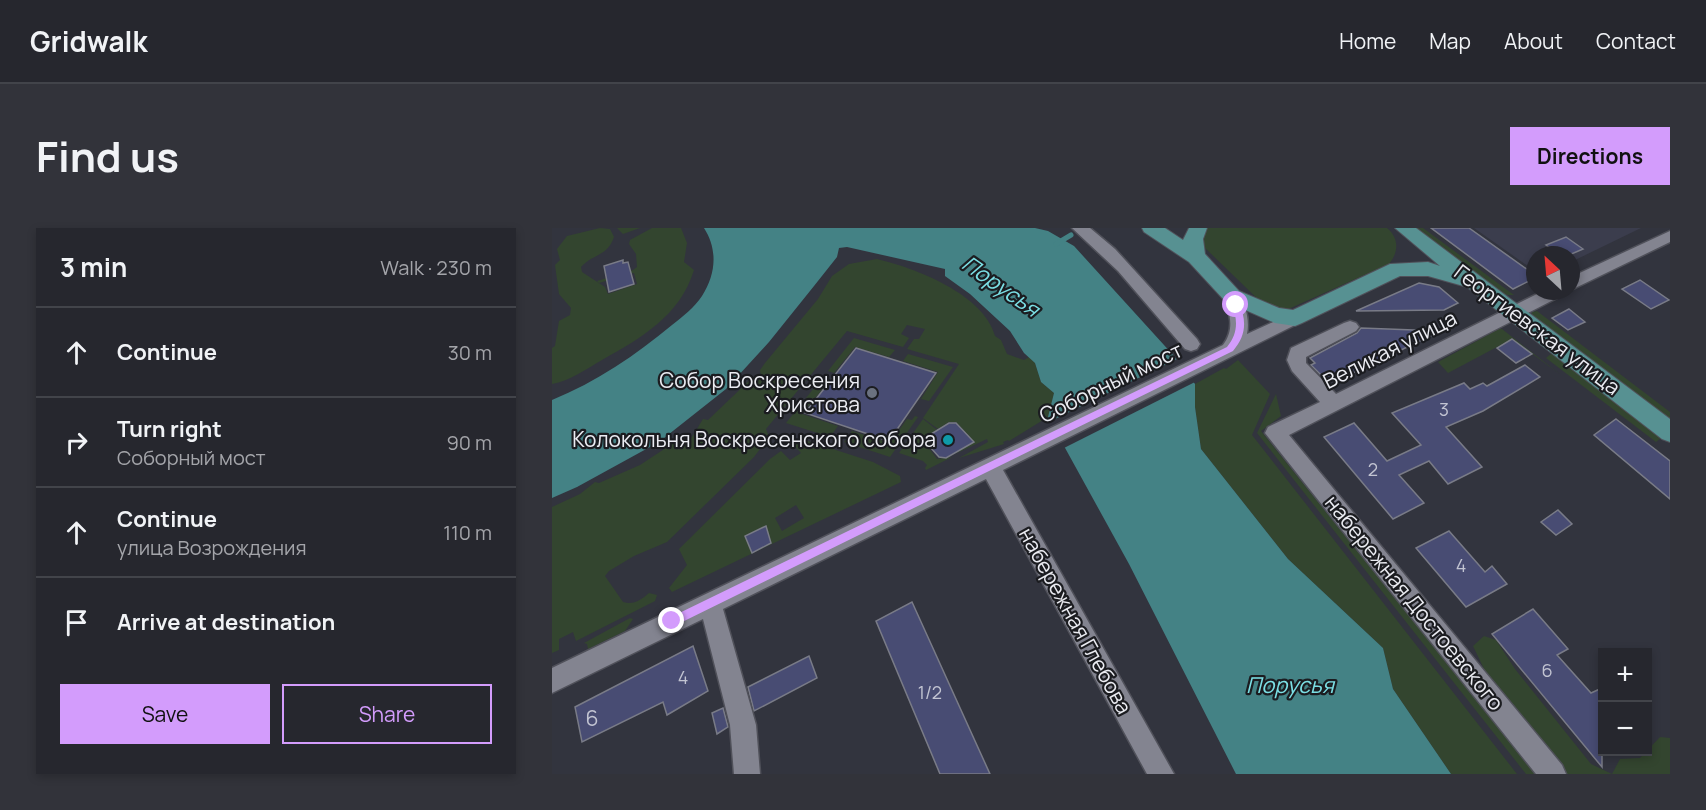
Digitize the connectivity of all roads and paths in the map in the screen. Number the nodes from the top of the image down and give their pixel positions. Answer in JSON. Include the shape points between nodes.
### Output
{"nodes":[{"id":1,"x":1080,"y":228,"type":"edge"},
{"id":2,"x":1185,"y":228,"type":"edge"},
{"id":3,"x":1198,"y":228,"type":"edge"},
{"id":4,"x":1403,"y":228,"type":"edge"},
{"id":5,"x":1153,"y":230,"type":"edge"},
{"id":6,"x":1670,"y":236,"type":"edge"},
{"id":7,"x":1196,"y":257,"type":"junction"},
{"id":8,"x":1397,"y":269,"type":"junction"},
{"id":9,"x":1580,"y":280,"type":"edge"},
{"id":10,"x":1474,"y":282,"type":"junction"},
{"id":11,"x":1232,"y":296,"type":"junction"},
{"id":12,"x":1539,"y":300,"type":"edge"},
{"id":13,"x":1514,"y":312,"type":"junction"},
{"id":14,"x":1295,"y":318,"type":"junction"},
{"id":15,"x":1350,"y":327,"type":"dead end"},
{"id":16,"x":1191,"y":344,"type":"dead end"},
{"id":17,"x":1224,"y":352,"type":"junction"},
{"id":18,"x":1333,"y":403,"type":"junction"},
{"id":19,"x":1670,"y":432,"type":"edge"},
{"id":20,"x":1275,"y":433,"type":"joint"},
{"id":21,"x":990,"y":467,"type":"junction"},
{"id":22,"x":710,"y":603,"type":"junction"},
{"id":23,"x":552,"y":681,"type":"edge"},
{"id":24,"x":747,"y":774,"type":"edge"},
{"id":25,"x":1161,"y":774,"type":"edge"},
{"id":26,"x":1553,"y":774,"type":"edge"}],
"edges":[{"from":1,"to":16,"type":"street","via":[[1137,283]]},
{"from":2,"to":5,"type":"main road"},
{"from":3,"to":7,"type":"main road","via":[[1192,245]]},
{"from":4,"to":8,"type":"main road","via":[[1404,258]]},
{"from":4,"to":10,"type":"main road","name":"Георгиевская улица"},
{"from":5,"to":7,"type":"main road"},
{"from":6,"to":9,"type":"street"},
{"from":7,"to":11,"type":"main road"},
{"from":8,"to":10,"type":"main road","via":[[1428,269]]},
{"from":8,"to":14,"type":"main road"},
{"from":10,"to":13,"type":"main road","name":"Георгиевская улица"},
{"from":11,"to":14,"type":"main road","via":[[1265,311]]},
{"from":11,"to":17,"type":"street","via":[[1240,329],[1238,339]]},
{"from":12,"to":13,"type":"street","name":"Великая улица"},
{"from":13,"to":18,"type":"street","name":"Великая улица"},
{"from":13,"to":19,"type":"main road","name":"Георгиевская улица"},
{"from":14,"to":17,"type":"street","name":"Соборный мост"},
{"from":15,"to":18,"type":"street","via":[[1297,353],[1298,366]]},
{"from":17,"to":21,"type":"street","name":"Соборный мост"},
{"from":18,"to":20,"type":"street","name":"Великая улица"},
{"from":20,"to":26,"type":"street","name":"набережная Достоевского"},
{"from":21,"to":22,"type":"street","name":"Соборный мост"},
{"from":21,"to":25,"type":"street","name":"набережная Глебова"},
{"from":22,"to":23,"type":"street","name":"Соборный мост"},
{"from":22,"to":24,"type":"street","via":[[742,725]]}]}
